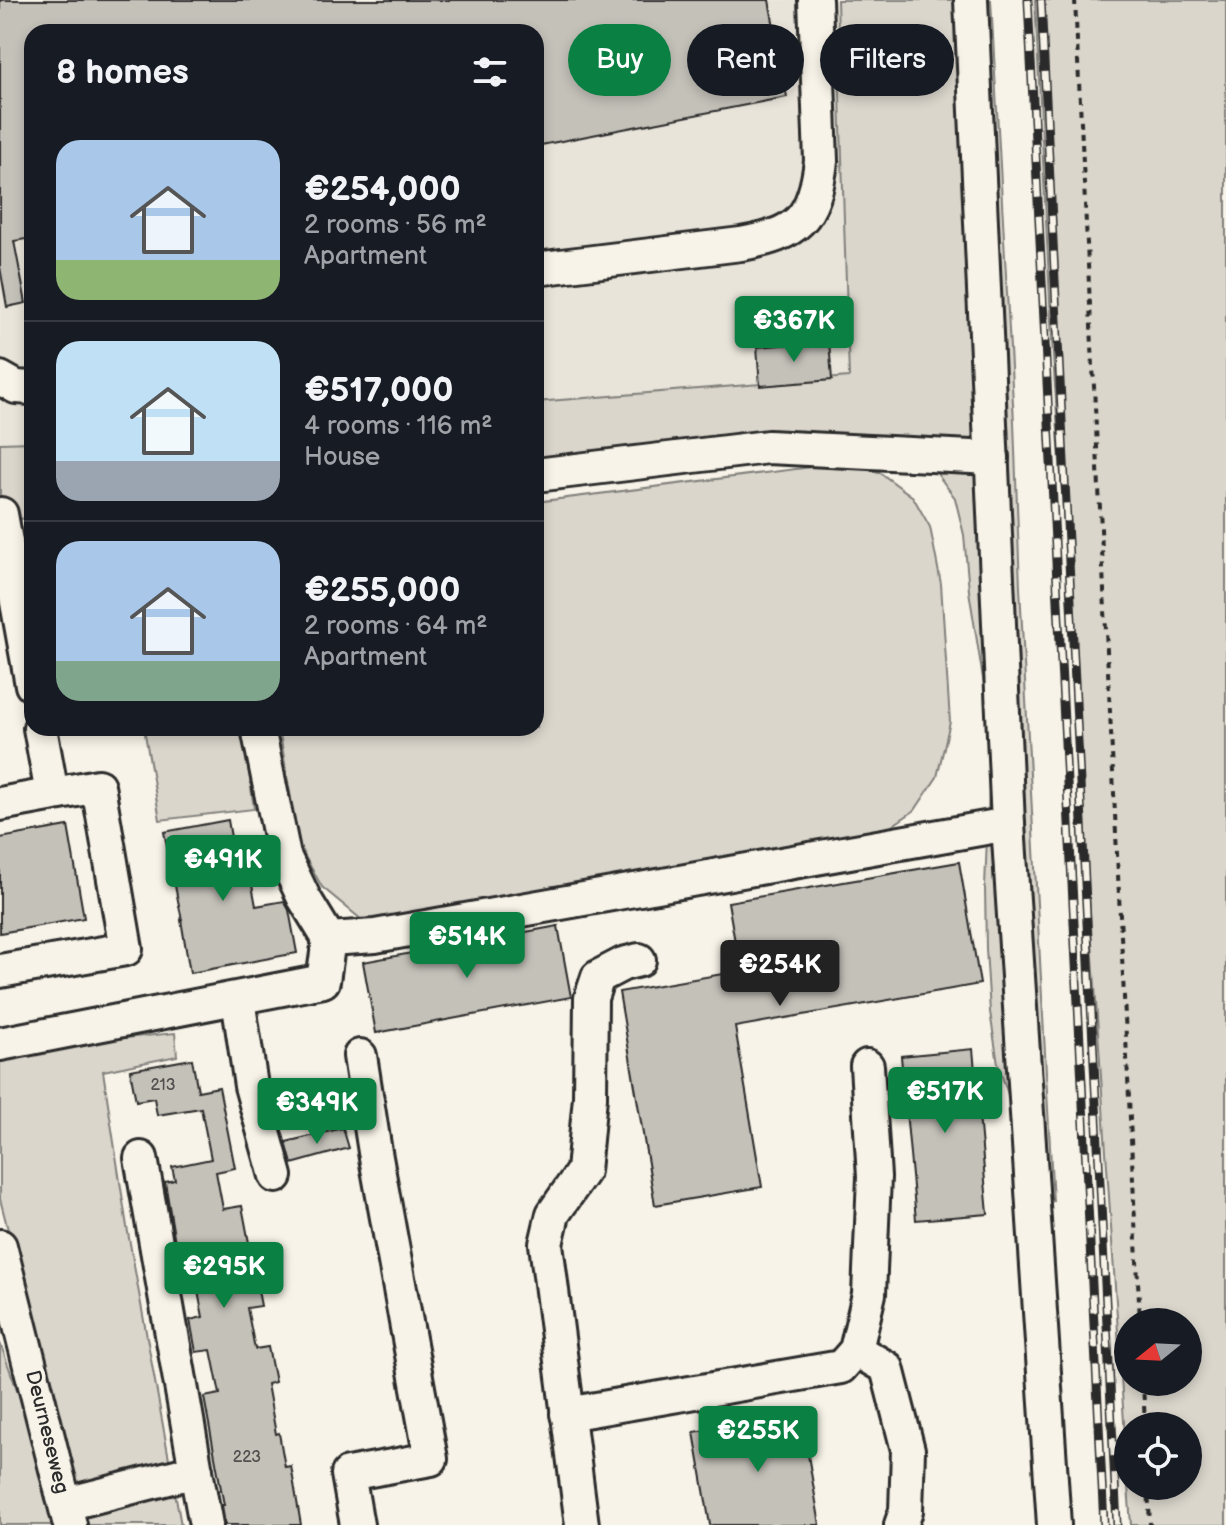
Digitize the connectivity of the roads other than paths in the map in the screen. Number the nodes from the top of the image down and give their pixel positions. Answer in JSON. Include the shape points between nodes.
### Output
{"nodes":[{"id":1,"x":815,"y":0,"type":"edge"},
{"id":2,"x":971,"y":0,"type":"edge"},
{"id":3,"x":544,"y":268,"type":"edge"},
{"id":4,"x":0,"y":378,"type":"edge"},
{"id":5,"x":24,"y":388,"type":"edge"},
{"id":6,"x":992,"y":458,"type":"junction"},
{"id":7,"x":544,"y":474,"type":"edge"},
{"id":8,"x":1,"y":514,"type":"edge"},
{"id":9,"x":24,"y":641,"type":"edge"},
{"id":10,"x":41,"y":736,"type":"edge"},
{"id":11,"x":260,"y":736,"type":"edge"},
{"id":12,"x":52,"y":794,"type":"junction"},
{"id":13,"x":0,"y":804,"type":"edge"},
{"id":14,"x":1008,"y":824,"type":"junction"},
{"id":15,"x":329,"y":939,"type":"junction"},
{"id":16,"x":639,"y":960,"type":"dead end"},
{"id":17,"x":0,"y":971,"type":"edge"},
{"id":18,"x":238,"y":999,"type":"junction"},
{"id":19,"x":0,"y":1044,"type":"edge"},
{"id":20,"x":360,"y":1056,"type":"dead end"},
{"id":21,"x":867,"y":1066,"type":"dead end"},
{"id":22,"x":141,"y":1158,"type":"dead end"},
{"id":23,"x":276,"y":1176,"type":"dead end"},
{"id":24,"x":0,"y":1246,"type":"edge"},
{"id":25,"x":856,"y":1350,"type":"junction"},
{"id":26,"x":567,"y":1414,"type":"junction"},
{"id":27,"x":196,"y":1471,"type":"junction"},
{"id":28,"x":68,"y":1514,"type":"edge"},
{"id":29,"x":206,"y":1525,"type":"edge"},
{"id":30,"x":357,"y":1525,"type":"edge"},
{"id":31,"x":582,"y":1525,"type":"edge"},
{"id":32,"x":901,"y":1525,"type":"edge"},
{"id":33,"x":1054,"y":1525,"type":"edge"}],
"edges":[{"from":1,"to":3,"type":"street","via":[[821,161],[818,187],[798,224],[766,240]]},
{"from":2,"to":6,"type":"street"},
{"from":4,"to":5,"type":"street"},
{"from":6,"to":7,"type":"street","via":[[768,447]]},
{"from":6,"to":14,"type":"street"},
{"from":8,"to":9,"type":"street"},
{"from":10,"to":12,"type":"street"},
{"from":11,"to":15,"type":"street","via":[[284,856]]},
{"from":12,"to":13,"type":"street"},
{"from":12,"to":17,"type":"street","via":[[98,786],[126,949]]},
{"from":14,"to":15,"type":"street","via":[[390,933]]},
{"from":14,"to":33,"type":"street"},
{"from":15,"to":18,"type":"street","via":[[323,981]]},
{"from":16,"to":26,"type":"street","via":[[598,977],[591,998],[583,1171],[553,1214],[546,1244]]},
{"from":18,"to":19,"type":"street"},
{"from":18,"to":23,"type":"street","via":[[251,1086]]},
{"from":20,"to":30,"type":"street","via":[[431,1459],[348,1474]]},
{"from":21,"to":25,"type":"street","via":[[874,1177],[869,1294]]},
{"from":22,"to":27,"type":"street"},
{"from":24,"to":28,"type":"street","name":"Deurneseweg"},
{"from":25,"to":26,"type":"street","via":[[841,1367]]},
{"from":25,"to":32,"type":"street","via":[[887,1368],[908,1450]]},
{"from":26,"to":31,"type":"street"},
{"from":27,"to":28,"type":"street"},
{"from":27,"to":29,"type":"street"}]}
